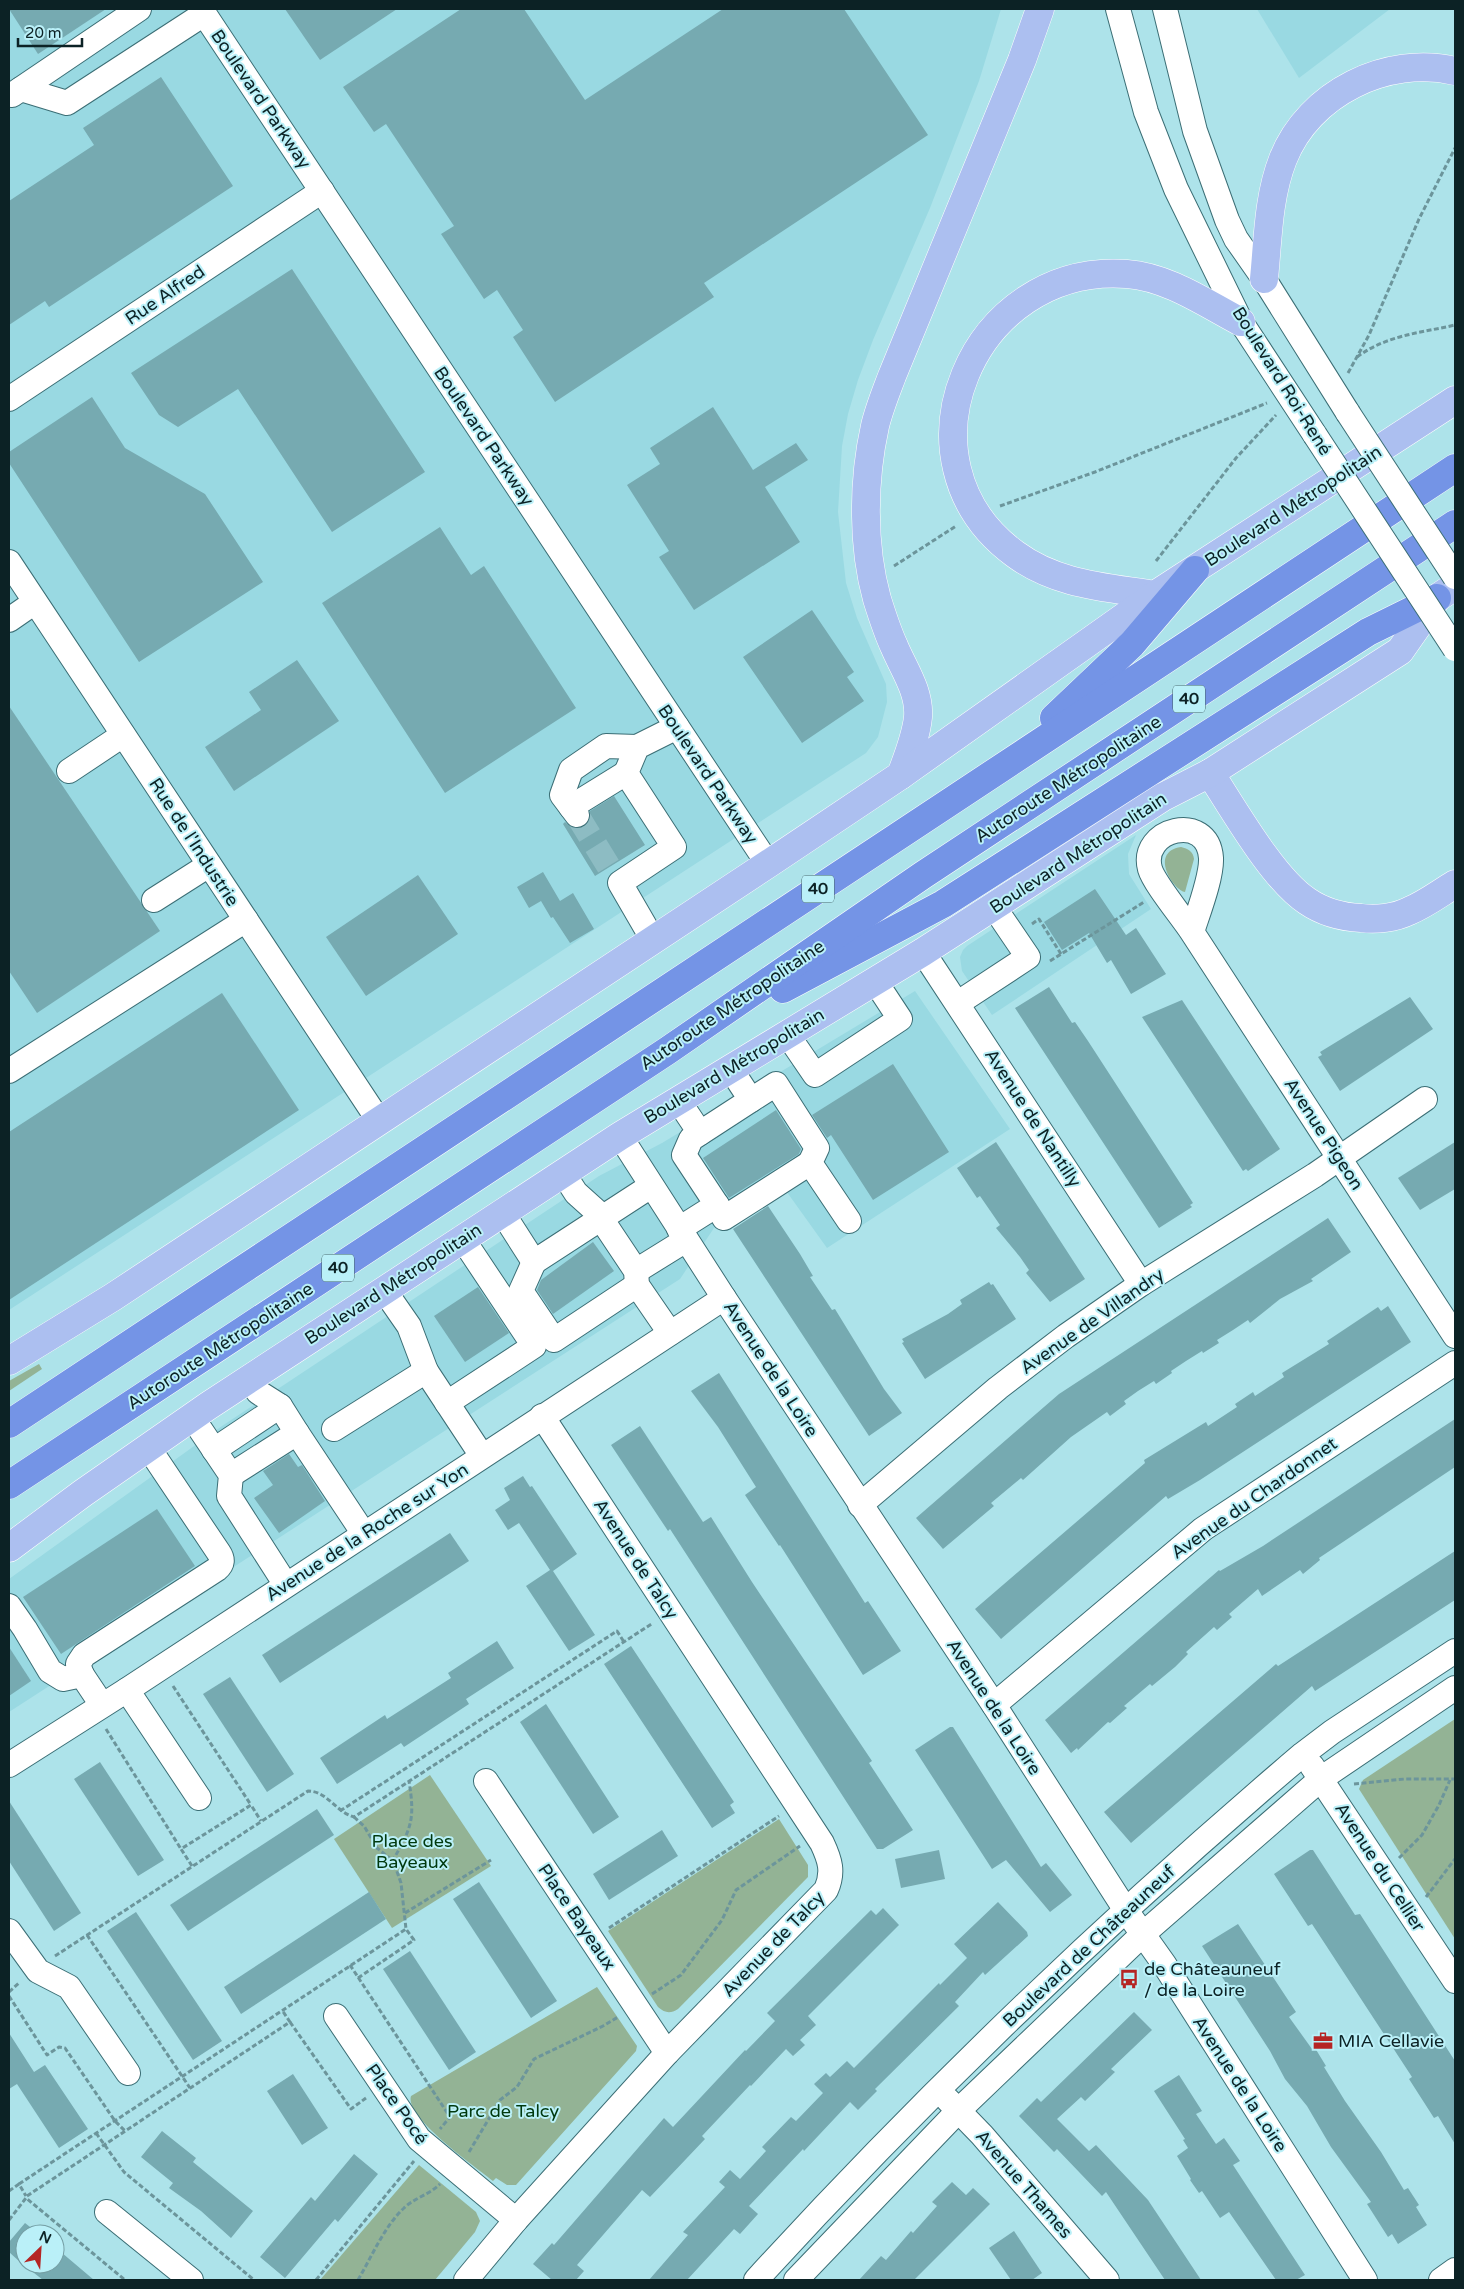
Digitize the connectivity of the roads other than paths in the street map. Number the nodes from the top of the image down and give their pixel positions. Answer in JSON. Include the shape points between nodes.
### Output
{"nodes":[{"id":1,"x":139,"y":9,"type":"edge"},
{"id":2,"x":1040,"y":9,"type":"edge"},
{"id":3,"x":1118,"y":9,"type":"edge"},
{"id":4,"x":1164,"y":9,"type":"edge"},
{"id":5,"x":202,"y":11,"type":"edge"},
{"id":6,"x":1455,"y":71,"type":"edge"},
{"id":7,"x":15,"y":93,"type":"edge"},
{"id":8,"x":322,"y":191,"type":"junction"},
{"id":9,"x":1264,"y":279,"type":"junction"},
{"id":10,"x":1241,"y":322,"type":"junction"},
{"id":11,"x":9,"y":399,"type":"edge"},
{"id":12,"x":1455,"y":400,"type":"edge"},
{"id":13,"x":1455,"y":468,"type":"edge"},
{"id":14,"x":1455,"y":524,"type":"edge"},
{"id":15,"x":9,"y":562,"type":"edge"},
{"id":16,"x":1195,"y":570,"type":"junction"},
{"id":17,"x":1455,"y":577,"type":"edge"},
{"id":18,"x":1446,"y":592,"type":"edge"},
{"id":19,"x":1155,"y":595,"type":"junction"},
{"id":20,"x":35,"y":602,"type":"junction"},
{"id":21,"x":9,"y":620,"type":"edge"},
{"id":22,"x":1455,"y":649,"type":"edge"},
{"id":23,"x":677,"y":727,"type":"junction"},
{"id":24,"x":123,"y":735,"type":"junction"},
{"id":25,"x":637,"y":746,"type":"junction"},
{"id":26,"x":1000,"y":769,"type":"junction"},
{"id":27,"x":69,"y":771,"type":"dead end"},
{"id":28,"x":626,"y":773,"type":"junction"},
{"id":29,"x":1210,"y":773,"type":"junction"},
{"id":30,"x":901,"y":774,"type":"junction"},
{"id":31,"x":768,"y":864,"type":"junction"},
{"id":32,"x":210,"y":865,"type":"junction"},
{"id":33,"x":1455,"y":884,"type":"edge"},
{"id":34,"x":154,"y":900,"type":"dead end"},
{"id":35,"x":994,"y":907,"type":"junction"},
{"id":36,"x":246,"y":920,"type":"junction"},
{"id":37,"x":1192,"y":932,"type":"dead end"},
{"id":38,"x":653,"y":940,"type":"junction"},
{"id":39,"x":923,"y":952,"type":"junction"},
{"id":40,"x":875,"y":981,"type":"junction"},
{"id":41,"x":958,"y":1003,"type":"junction"},
{"id":42,"x":787,"y":1034,"type":"junction"},
{"id":43,"x":667,"y":1051,"type":"junction"},
{"id":44,"x":730,"y":1068,"type":"junction"},
{"id":45,"x":9,"y":1071,"type":"edge"},
{"id":46,"x":1425,"y":1099,"type":"dead end"},
{"id":47,"x":678,"y":1100,"type":"junction"},
{"id":48,"x":752,"y":1100,"type":"junction"},
{"id":49,"x":379,"y":1121,"type":"junction"},
{"id":50,"x":700,"y":1134,"type":"junction"},
{"id":51,"x":620,"y":1136,"type":"junction"},
{"id":52,"x":1340,"y":1158,"type":"junction"},
{"id":53,"x":810,"y":1163,"type":"junction"},
{"id":54,"x":563,"y":1173,"type":"junction"},
{"id":55,"x":651,"y":1186,"type":"junction"},
{"id":56,"x":716,"y":1205,"type":"junction"},
{"id":57,"x":502,"y":1212,"type":"junction"},
{"id":58,"x":601,"y":1218,"type":"junction"},
{"id":59,"x":849,"y":1221,"type":"dead end"},
{"id":60,"x":683,"y":1234,"type":"junction"},
{"id":61,"x":462,"y":1238,"type":"junction"},
{"id":62,"x":534,"y":1262,"type":"junction"},
{"id":63,"x":637,"y":1278,"type":"junction"},
{"id":64,"x":1141,"y":1284,"type":"junction"},
{"id":65,"x":384,"y":1290,"type":"junction"},
{"id":66,"x":724,"y":1298,"type":"junction"},
{"id":67,"x":670,"y":1333,"type":"junction"},
{"id":68,"x":1455,"y":1336,"type":"edge"},
{"id":69,"x":9,"y":1361,"type":"edge"},
{"id":70,"x":1455,"y":1362,"type":"edge"},
{"id":71,"x":426,"y":1371,"type":"junction"},
{"id":72,"x":250,"y":1379,"type":"junction"},
{"id":73,"x":447,"y":1403,"type":"junction"},
{"id":74,"x":280,"y":1406,"type":"junction"},
{"id":75,"x":542,"y":1416,"type":"junction"},
{"id":76,"x":192,"y":1417,"type":"junction"},
{"id":77,"x":9,"y":1424,"type":"edge"},
{"id":78,"x":334,"y":1429,"type":"dead end"},
{"id":79,"x":297,"y":1433,"type":"junction"},
{"id":80,"x":148,"y":1447,"type":"junction"},
{"id":81,"x":214,"y":1450,"type":"junction"},
{"id":82,"x":482,"y":1456,"type":"junction"},
{"id":83,"x":231,"y":1475,"type":"junction"},
{"id":84,"x":9,"y":1485,"type":"edge"},
{"id":85,"x":860,"y":1505,"type":"junction"},
{"id":86,"x":364,"y":1534,"type":"junction"},
{"id":87,"x":9,"y":1548,"type":"edge"},
{"id":88,"x":286,"y":1584,"type":"junction"},
{"id":89,"x":9,"y":1606,"type":"edge"},
{"id":90,"x":1455,"y":1652,"type":"edge"},
{"id":91,"x":82,"y":1674,"type":"junction"},
{"id":92,"x":1455,"y":1688,"type":"edge"},
{"id":93,"x":127,"y":1690,"type":"junction"},
{"id":94,"x":994,"y":1705,"type":"junction"},
{"id":95,"x":98,"y":1708,"type":"junction"},
{"id":96,"x":1303,"y":1754,"type":"junction"},
{"id":97,"x":9,"y":1765,"type":"edge"},
{"id":98,"x":486,"y":1781,"type":"dead end"},
{"id":99,"x":1325,"y":1782,"type":"junction"},
{"id":100,"x":199,"y":1798,"type":"dead end"},
{"id":101,"x":1125,"y":1910,"type":"junction"},
{"id":102,"x":9,"y":1932,"type":"edge"},
{"id":103,"x":1143,"y":1934,"type":"junction"},
{"id":104,"x":1455,"y":1981,"type":"edge"},
{"id":105,"x":336,"y":2016,"type":"dead end"},
{"id":106,"x":667,"y":2053,"type":"junction"},
{"id":107,"x":128,"y":2073,"type":"dead end"},
{"id":108,"x":939,"y":2090,"type":"junction"},
{"id":109,"x":959,"y":2110,"type":"junction"},
{"id":110,"x":107,"y":2212,"type":"dead end"},
{"id":111,"x":516,"y":2220,"type":"junction"},
{"id":112,"x":772,"y":2263,"type":"junction"},
{"id":113,"x":1455,"y":2270,"type":"edge"},
{"id":114,"x":191,"y":2280,"type":"edge"},
{"id":115,"x":466,"y":2280,"type":"edge"},
{"id":116,"x":756,"y":2280,"type":"edge"},
{"id":117,"x":791,"y":2280,"type":"edge"},
{"id":118,"x":796,"y":2280,"type":"edge"},
{"id":119,"x":1107,"y":2280,"type":"edge"},
{"id":120,"x":1365,"y":2280,"type":"edge"},
{"id":121,"x":1441,"y":2280,"type":"edge"}],
"edges":[{"from":1,"to":7,"type":"street"},
{"from":2,"to":30,"type":"main road","via":[[875,424],[871,449],[868,547],[877,598],[910,679],[918,715],[913,742]]},
{"from":3,"to":10,"type":"street","name":"Boulevard Roi-René","via":[[1137,85],[1155,139]]},
{"from":4,"to":9,"type":"street","via":[[1190,113],[1216,193],[1236,239]]},
{"from":5,"to":7,"type":"street","via":[[67,103]]},
{"from":5,"to":8,"type":"street","name":"Boulevard Parkway"},
{"from":6,"to":9,"type":"main road","via":[[1414,68],[1376,74],[1344,89],[1314,112],[1292,141],[1278,173],[1270,208]]},
{"from":8,"to":11,"type":"street","name":"Rue Alfred"},
{"from":8,"to":23,"type":"street","name":"Boulevard Parkway"},
{"from":9,"to":17,"type":"street","bridge":true},
{"from":10,"to":19,"type":"main road","via":[[1180,289],[1148,278],[1129,274],[1071,278],[1022,301],[1001,319],[970,364],[959,395],[954,429],[957,463],[966,494],[978,515],[1005,546],[1048,574],[1083,584]]},
{"from":10,"to":22,"type":"street","name":"Boulevard Roi-René","bridge":true},
{"from":12,"to":16,"type":"main road","name":"Boulevard Métropolitain"},
{"from":13,"to":26,"type":"highway","number":"40"},
{"from":14,"to":43,"type":"highway","name":"Autoroute Métropolitaine","number":"40","via":[[923,875]]},
{"from":15,"to":20,"type":"street","name":"Rue de l'Industrie"},
{"from":16,"to":19,"type":"main road","name":"Boulevard Métropolitain"},
{"from":16,"to":26,"type":"highway","via":[[1132,644]]},
{"from":18,"to":29,"type":"main road","name":"Boulevard Métropolitain","via":[[1400,651]]},
{"from":18,"to":43,"type":"highway","via":[[1368,632],[943,904]]},
{"from":19,"to":30,"type":"main road","name":"Boulevard Métropolitain"},
{"from":20,"to":21,"type":"street"},
{"from":20,"to":24,"type":"street","name":"Rue de l'Industrie"},
{"from":23,"to":25,"type":"street"},
{"from":23,"to":31,"type":"street","name":"Boulevard Parkway"},
{"from":24,"to":27,"type":"street"},
{"from":24,"to":32,"type":"street","name":"Rue de l'Industrie"},
{"from":25,"to":28,"type":"street"},
{"from":25,"to":28,"type":"street","via":[[606,746],[571,770],[562,795],[574,811]]},
{"from":26,"to":77,"type":"highway","number":"40"},
{"from":28,"to":38,"type":"street","via":[[674,847],[615,875]]},
{"from":29,"to":33,"type":"main road","via":[[1282,878],[1318,908],[1353,918],[1391,916],[1408,912]]},
{"from":29,"to":35,"type":"main road","name":"Boulevard Métropolitain","via":[[1163,797]]},
{"from":30,"to":31,"type":"main road","name":"Boulevard Métropolitain"},
{"from":31,"to":38,"type":"main road","name":"Boulevard Métropolitain"},
{"from":32,"to":34,"type":"street"},
{"from":32,"to":36,"type":"street","name":"Rue de l'Industrie"},
{"from":35,"to":39,"type":"main road","name":"Boulevard Métropolitain"},
{"from":35,"to":41,"type":"street","via":[[1028,957]]},
{"from":36,"to":45,"type":"street"},
{"from":36,"to":49,"type":"street","name":"Rue de l'Industrie"},
{"from":37,"to":52,"type":"street","name":"Avenue Pigeon"},
{"from":38,"to":49,"type":"main road","name":"Boulevard Métropolitain"},
{"from":39,"to":40,"type":"main road","name":"Boulevard Métropolitain"},
{"from":39,"to":41,"type":"street","name":"Avenue de Nantilly"},
{"from":40,"to":42,"type":"main road","name":"Boulevard Métropolitain"},
{"from":40,"to":42,"type":"street","via":[[900,1019],[815,1075]]},
{"from":41,"to":64,"type":"street","name":"Avenue de Nantilly"},
{"from":42,"to":44,"type":"main road","name":"Boulevard Métropolitain"},
{"from":43,"to":84,"type":"highway","name":"Autoroute Métropolitaine","number":"40"},
{"from":44,"to":47,"type":"main road","name":"Boulevard Métropolitain"},
{"from":44,"to":48,"type":"street"},
{"from":46,"to":52,"type":"street","name":"Avenue de Villandry"},
{"from":47,"to":50,"type":"street"},
{"from":47,"to":51,"type":"main road","name":"Boulevard Métropolitain"},
{"from":48,"to":50,"type":"street"},
{"from":48,"to":53,"type":"street","via":[[776,1084],[816,1148]]},
{"from":49,"to":69,"type":"main road","name":"Boulevard Métropolitain","via":[[113,1297]]},
{"from":50,"to":56,"type":"street","via":[[691,1139],[684,1155]]},
{"from":51,"to":54,"type":"main road","name":"Boulevard Métropolitain"},
{"from":51,"to":55,"type":"street","name":"Avenue de la Loire"},
{"from":52,"to":64,"type":"street","name":"Avenue de Villandry"},
{"from":52,"to":68,"type":"street","name":"Avenue Pigeon"},
{"from":53,"to":56,"type":"street","via":[[724,1218]]},
{"from":53,"to":59,"type":"street"},
{"from":54,"to":57,"type":"main road","name":"Boulevard Métropolitain"},
{"from":54,"to":58,"type":"street","via":[[576,1193]]},
{"from":55,"to":58,"type":"street"},
{"from":55,"to":60,"type":"street","name":"Avenue de la Loire"},
{"from":56,"to":60,"type":"street"},
{"from":57,"to":61,"type":"main road","name":"Boulevard Métropolitain"},
{"from":57,"to":62,"type":"street"},
{"from":58,"to":62,"type":"street"},
{"from":58,"to":63,"type":"street"},
{"from":60,"to":63,"type":"street"},
{"from":60,"to":66,"type":"street","name":"Avenue de la Loire"},
{"from":61,"to":65,"type":"main road","name":"Boulevard Métropolitain"},
{"from":61,"to":73,"type":"street","via":[[534,1346]]},
{"from":62,"to":63,"type":"street","via":[[521,1290],[554,1340]]},
{"from":63,"to":67,"type":"street"},
{"from":64,"to":85,"type":"street","name":"Avenue de Villandry","via":[[998,1388]]},
{"from":65,"to":71,"type":"street","via":[[409,1326]]},
{"from":65,"to":72,"type":"main road","name":"Boulevard Métropolitain"},
{"from":66,"to":67,"type":"street","name":"Avenue de la Roche sur Yon"},
{"from":66,"to":85,"type":"street","name":"Avenue de la Loire"},
{"from":67,"to":75,"type":"street","name":"Avenue de la Roche sur Yon"},
{"from":70,"to":94,"type":"street","name":"Avenue du Chardonnet","via":[[1203,1529]]},
{"from":71,"to":73,"type":"street"},
{"from":71,"to":78,"type":"street"},
{"from":72,"to":74,"type":"street","via":[[258,1392]]},
{"from":72,"to":76,"type":"main road","name":"Boulevard Métropolitain"},
{"from":73,"to":82,"type":"street"},
{"from":74,"to":79,"type":"street"},
{"from":74,"to":81,"type":"street"},
{"from":75,"to":82,"type":"street","name":"Avenue de la Roche sur Yon"},
{"from":75,"to":106,"type":"street","name":"Avenue de Talcy","via":[[817,1834],[830,1860],[832,1877],[826,1890]]},
{"from":76,"to":80,"type":"main road","name":"Boulevard Métropolitain"},
{"from":76,"to":81,"type":"street"},
{"from":79,"to":83,"type":"street"},
{"from":79,"to":86,"type":"street"},
{"from":80,"to":87,"type":"main road","name":"Boulevard Métropolitain"},
{"from":80,"to":91,"type":"street","via":[[219,1553],[221,1564],[84,1655],[78,1664]]},
{"from":81,"to":83,"type":"street"},
{"from":82,"to":86,"type":"street","name":"Avenue de la Roche sur Yon"},
{"from":83,"to":88,"type":"street","via":[[229,1496]]},
{"from":85,"to":94,"type":"street","name":"Avenue de la Loire"},
{"from":86,"to":88,"type":"street","name":"Avenue de la Roche sur Yon"},
{"from":88,"to":93,"type":"street","name":"Avenue de la Roche sur Yon"},
{"from":89,"to":91,"type":"street","via":[[34,1628],[54,1675],[68,1679]]},
{"from":90,"to":96,"type":"street","name":"Boulevard de Châteauneuf"},
{"from":91,"to":95,"type":"street"},
{"from":92,"to":99,"type":"street","name":"Boulevard de Châteauneuf"},
{"from":93,"to":95,"type":"street","name":"Avenue de la Roche sur Yon"},
{"from":93,"to":100,"type":"street"},
{"from":94,"to":101,"type":"street","name":"Avenue de la Loire"},
{"from":95,"to":97,"type":"street","name":"Avenue de la Roche sur Yon"},
{"from":96,"to":99,"type":"street","name":"Avenue du Cellier"},
{"from":96,"to":101,"type":"street","name":"Boulevard de Châteauneuf"},
{"from":98,"to":106,"type":"street","name":"Place Bayeaux"},
{"from":99,"to":103,"type":"street","name":"Boulevard de Châteauneuf"},
{"from":99,"to":104,"type":"street","name":"Avenue du Cellier"},
{"from":101,"to":103,"type":"street","name":"Avenue de la Loire"},
{"from":101,"to":108,"type":"street","name":"Boulevard de Châteauneuf"},
{"from":102,"to":107,"type":"street","via":[[36,1968],[69,1987]]},
{"from":103,"to":109,"type":"street","name":"Boulevard de Châteauneuf"},
{"from":103,"to":120,"type":"street","name":"Avenue de la Loire"},
{"from":105,"to":111,"type":"street","name":"Place Pocé","via":[[426,2146]]},
{"from":106,"to":111,"type":"street","name":"Avenue de Talcy"},
{"from":108,"to":109,"type":"street","name":"Avenue Thames"},
{"from":108,"to":112,"type":"street","name":"Boulevard de Châteauneuf","via":[[853,2175]]},
{"from":109,"to":118,"type":"street","name":"Boulevard de Châteauneuf"},
{"from":109,"to":119,"type":"street","name":"Avenue Thames"},
{"from":110,"to":114,"type":"street"},
{"from":111,"to":115,"type":"street","name":"Avenue de Talcy"},
{"from":112,"to":116,"type":"street","name":"Boulevard de Châteauneuf"},
{"from":112,"to":117,"type":"street"},
{"from":113,"to":121,"type":"street"}]}
